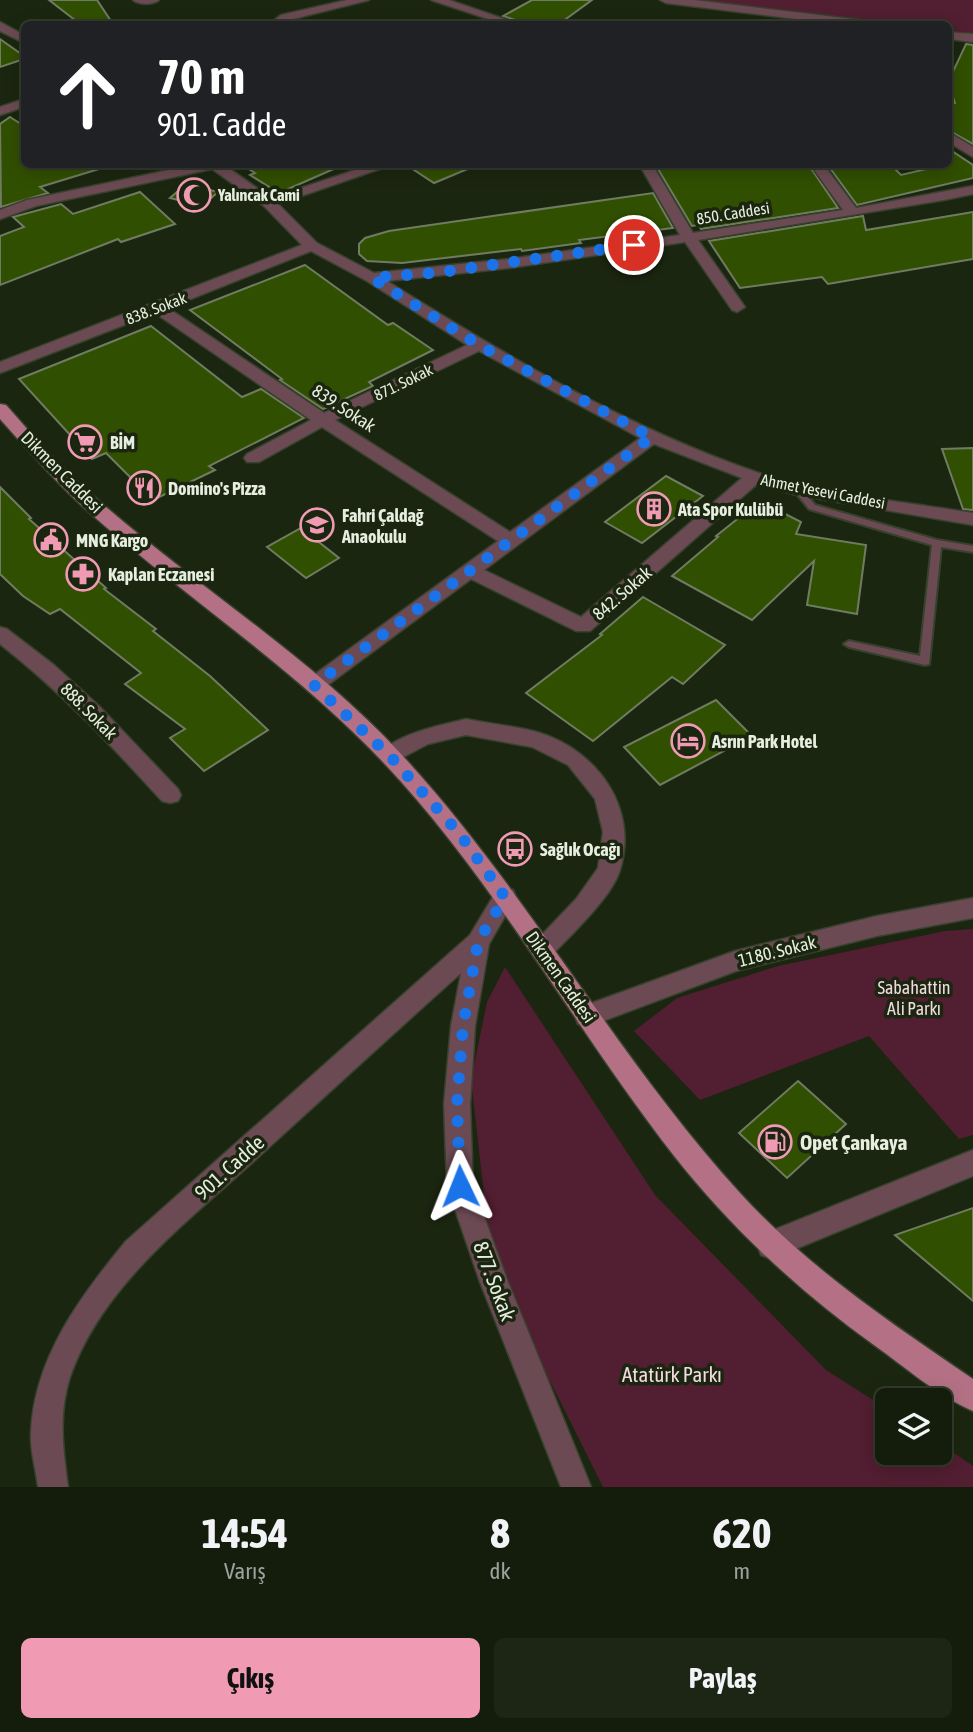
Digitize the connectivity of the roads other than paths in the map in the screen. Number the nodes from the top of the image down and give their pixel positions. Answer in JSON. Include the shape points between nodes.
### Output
{"nodes":[{"id":1,"x":139,"y":0,"type":"edge"},
{"id":2,"x":153,"y":0,"type":"edge"},
{"id":3,"x":363,"y":0,"type":"edge"},
{"id":4,"x":437,"y":0,"type":"edge"},
{"id":5,"x":666,"y":0,"type":"edge"},
{"id":6,"x":146,"y":1,"type":"edge"},
{"id":7,"x":280,"y":21,"type":"edge"},
{"id":8,"x":504,"y":21,"type":"edge"},
{"id":9,"x":836,"y":21,"type":"edge"},
{"id":10,"x":0,"y":26,"type":"edge"},
{"id":11,"x":952,"y":35,"type":"edge"},
{"id":12,"x":21,"y":38,"type":"edge"},
{"id":13,"x":973,"y":38,"type":"edge"},
{"id":14,"x":21,"y":104,"type":"edge"},
{"id":15,"x":0,"y":111,"type":"edge"},
{"id":16,"x":952,"y":139,"type":"edge"},
{"id":17,"x":973,"y":153,"type":"edge"},
{"id":18,"x":199,"y":168,"type":"edge"},
{"id":19,"x":217,"y":168,"type":"edge"},
{"id":20,"x":376,"y":168,"type":"edge"},
{"id":21,"x":647,"y":168,"type":"edge"},
{"id":22,"x":819,"y":168,"type":"edge"},
{"id":23,"x":973,"y":190,"type":"edge"},
{"id":24,"x":269,"y":203,"type":"junction"},
{"id":25,"x":852,"y":212,"type":"junction"},
{"id":26,"x":0,"y":215,"type":"edge"},
{"id":27,"x":689,"y":238,"type":"junction"},
{"id":28,"x":312,"y":246,"type":"junction"},
{"id":29,"x":372,"y":278,"type":"junction"},
{"id":30,"x":737,"y":307,"type":"dead end"},
{"id":31,"x":158,"y":308,"type":"junction"},
{"id":32,"x":479,"y":345,"type":"junction"},
{"id":33,"x":0,"y":368,"type":"edge"},
{"id":34,"x":0,"y":409,"type":"edge"},
{"id":35,"x":323,"y":420,"type":"junction"},
{"id":36,"x":652,"y":437,"type":"junction"},
{"id":37,"x":253,"y":458,"type":"dead end"},
{"id":38,"x":754,"y":477,"type":"junction"},
{"id":39,"x":797,"y":489,"type":"junction"},
{"id":40,"x":973,"y":519,"type":"edge"},
{"id":41,"x":509,"y":540,"type":"junction"},
{"id":42,"x":937,"y":543,"type":"junction"},
{"id":43,"x":973,"y":549,"type":"edge"},
{"id":44,"x":471,"y":571,"type":"junction"},
{"id":45,"x":0,"y":634,"type":"edge"},
{"id":46,"x":849,"y":644,"type":"dead end"},
{"id":47,"x":314,"y":685,"type":"junction"},
{"id":48,"x":390,"y":756,"type":"junction"},
{"id":49,"x":170,"y":795,"type":"dead end"},
{"id":50,"x":505,"y":897,"type":"junction"},
{"id":51,"x":973,"y":908,"type":"edge"},
{"id":52,"x":478,"y":942,"type":"junction"},
{"id":53,"x":542,"y":950,"type":"junction"},
{"id":54,"x":587,"y":1016,"type":"junction"},
{"id":55,"x":973,"y":1163,"type":"edge"},
{"id":56,"x":771,"y":1245,"type":"junction"},
{"id":57,"x":973,"y":1396,"type":"edge"},
{"id":58,"x":52,"y":1487,"type":"edge"},
{"id":59,"x":576,"y":1487,"type":"edge"}],
"edges":[{"from":1,"to":6,"type":"street"},
{"from":2,"to":6,"type":"street"},
{"from":3,"to":7,"type":"street"},
{"from":4,"to":8,"type":"street"},
{"from":5,"to":9,"type":"street"},
{"from":10,"to":12,"type":"street"},
{"from":11,"to":13,"type":"street"},
{"from":14,"to":15,"type":"street"},
{"from":16,"to":17,"type":"street"},
{"from":18,"to":26,"type":"street","via":[[33,203]]},
{"from":19,"to":24,"type":"street","name":"Ahmet Yesevi Caddesi"},
{"from":20,"to":24,"type":"street"},
{"from":21,"to":27,"type":"street"},
{"from":22,"to":25,"type":"street"},
{"from":23,"to":25,"type":"street","name":"850. Caddesi"},
{"from":24,"to":28,"type":"street","name":"Ahmet Yesevi Caddesi"},
{"from":25,"to":27,"type":"street","name":"850. Caddesi"},
{"from":27,"to":29,"type":"street","name":"850. Caddesi"},
{"from":27,"to":30,"type":"street"},
{"from":28,"to":29,"type":"street","name":"Ahmet Yesevi Caddesi"},
{"from":28,"to":31,"type":"street","name":"838. Sokak"},
{"from":29,"to":32,"type":"street","name":"Ahmet Yesevi Caddesi"},
{"from":31,"to":33,"type":"street","name":"838. Sokak"},
{"from":31,"to":35,"type":"street","name":"839. Sokak"},
{"from":32,"to":35,"type":"street","name":"871. Sokak"},
{"from":32,"to":36,"type":"street","name":"Ahmet Yesevi Caddesi"},
{"from":34,"to":47,"type":"main road","name":"Dikmen Caddesi","via":[[89,502]]},
{"from":35,"to":37,"type":"street","name":"871. Sokak"},
{"from":35,"to":41,"type":"street","name":"839. Sokak"},
{"from":36,"to":38,"type":"street","name":"Ahmet Yesevi Caddesi"},
{"from":36,"to":41,"type":"street"},
{"from":38,"to":39,"type":"street","name":"Ahmet Yesevi Caddesi"},
{"from":38,"to":44,"type":"street","name":"842. Sokak","via":[[583,626]]},
{"from":39,"to":40,"type":"street","name":"Ahmet Yesevi Caddesi"},
{"from":39,"to":42,"type":"lane","via":[[812,507]]},
{"from":41,"to":44,"type":"street"},
{"from":42,"to":43,"type":"lane"},
{"from":42,"to":46,"type":"lane","via":[[925,661]]},
{"from":44,"to":47,"type":"street"},
{"from":45,"to":49,"type":"street","name":"888. Sokak","via":[[92,711]]},
{"from":47,"to":48,"type":"main road","name":"Dikmen Caddesi"},
{"from":48,"to":50,"type":"main road","name":"Dikmen Caddesi","via":[[459,833]]},
{"from":48,"to":53,"type":"street","via":[[422,738],[466,727],[536,740],[575,759],[605,796],[614,832],[609,870],[584,906]]},
{"from":50,"to":52,"type":"street","name":"901. Cadde"},
{"from":50,"to":53,"type":"main road","name":"Dikmen Caddesi"},
{"from":51,"to":54,"type":"street","name":"1180. Sokak","via":[[735,961]]},
{"from":52,"to":58,"type":"street","name":"901. Cadde","via":[[136,1251],[93,1303],[56,1369],[46,1433]]},
{"from":52,"to":59,"type":"street","name":"877. Sokak","via":[[457,1104],[460,1186]]},
{"from":53,"to":54,"type":"main road","name":"Dikmen Caddesi"},
{"from":54,"to":56,"type":"main road","name":"Dikmen Caddesi","via":[[662,1119]]},
{"from":55,"to":56,"type":"street"},
{"from":56,"to":57,"type":"main road","name":"Dikmen Caddesi","via":[[880,1334]]}]}
